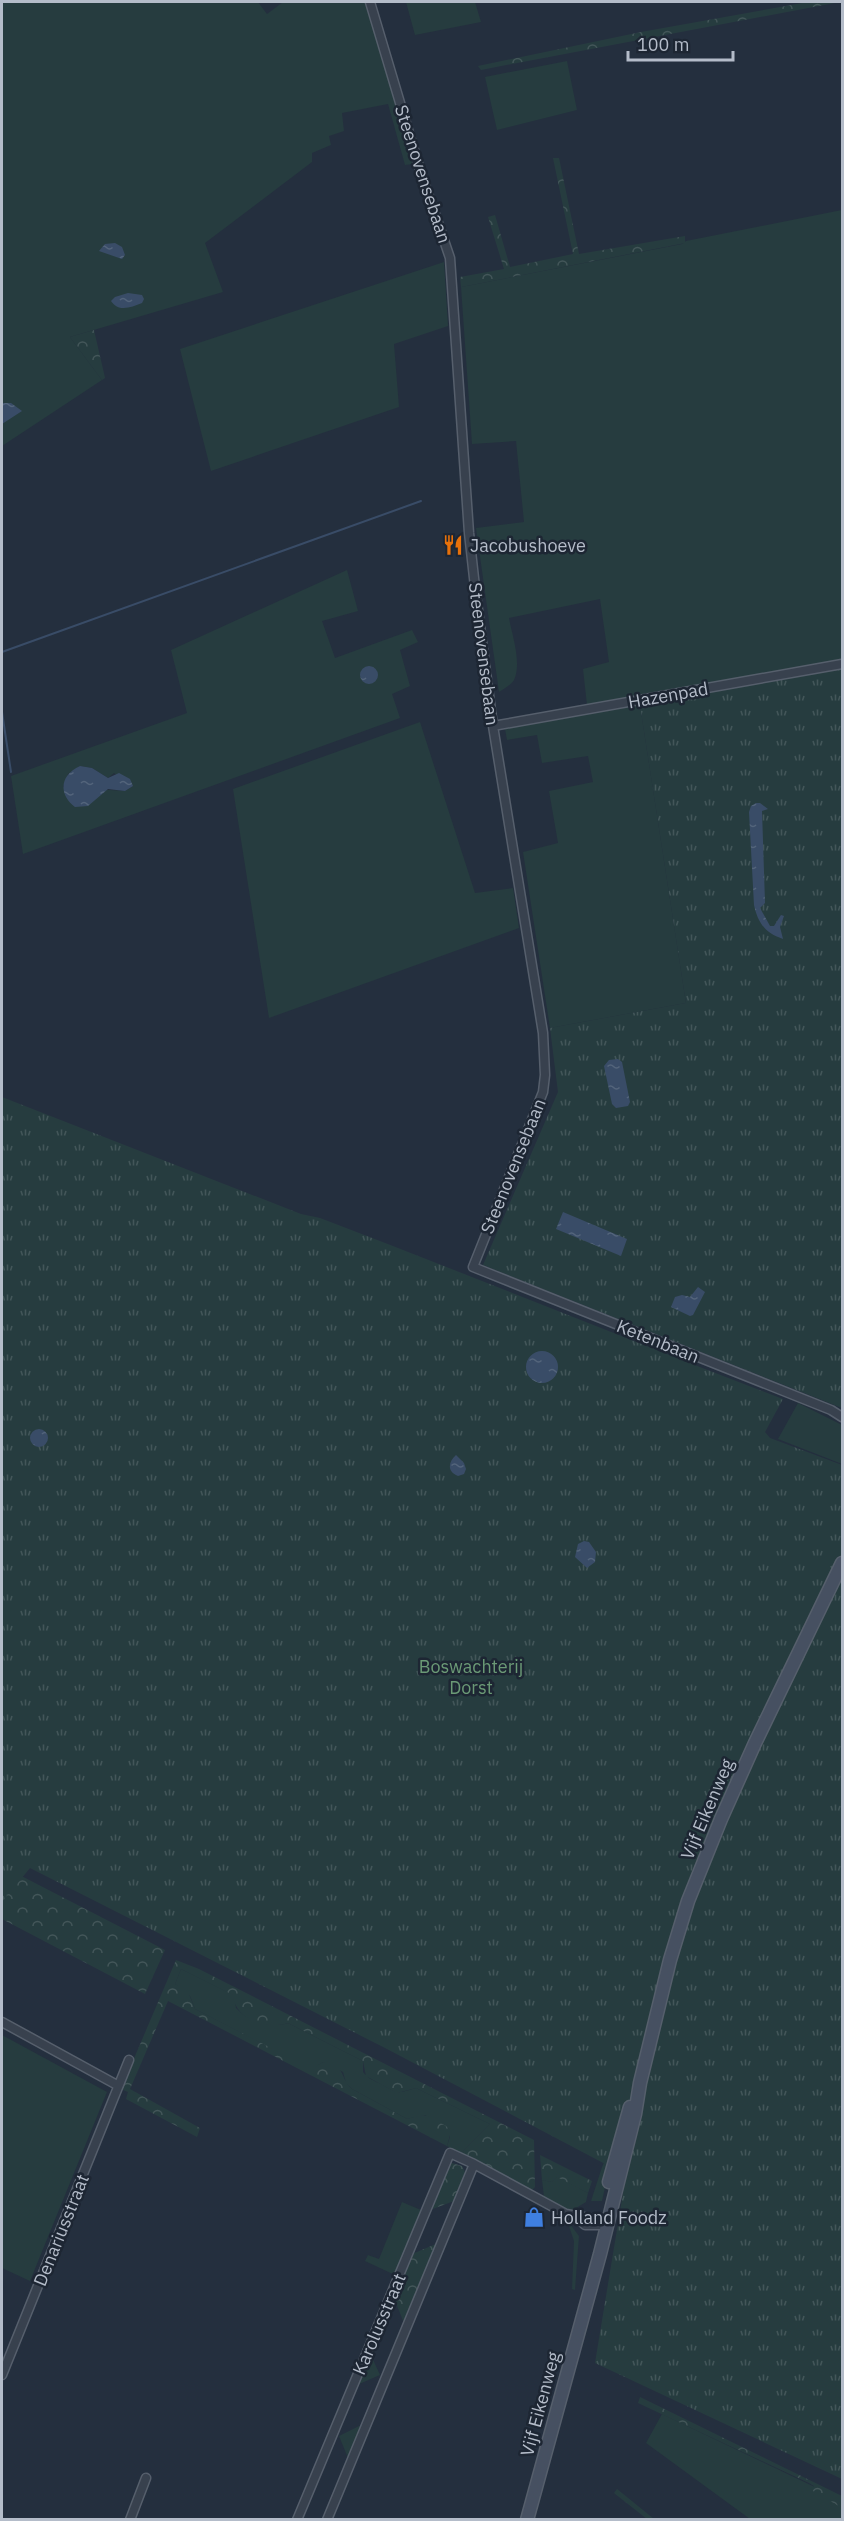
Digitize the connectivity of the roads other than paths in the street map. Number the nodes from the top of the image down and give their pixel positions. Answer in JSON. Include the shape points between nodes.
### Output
{"nodes":[{"id":1,"x":370,"y":2,"type":"edge"},
{"id":2,"x":843,"y":664,"type":"edge"},
{"id":3,"x":493,"y":726,"type":"junction"},
{"id":4,"x":473,"y":1267,"type":"joint"},
{"id":5,"x":843,"y":1417,"type":"edge"},
{"id":6,"x":843,"y":1563,"type":"edge"},
{"id":7,"x":2,"y":2022,"type":"edge"},
{"id":8,"x":129,"y":2060,"type":"dead end"},
{"id":9,"x":117,"y":2085,"type":"junction"},
{"id":10,"x":474,"y":2164,"type":"junction"},
{"id":11,"x":602,"y":2224,"type":"junction"},
{"id":12,"x":2,"y":2375,"type":"edge"},
{"id":13,"x":146,"y":2478,"type":"dead end"},
{"id":14,"x":130,"y":2520,"type":"edge"},
{"id":15,"x":297,"y":2520,"type":"edge"},
{"id":16,"x":327,"y":2520,"type":"edge"},
{"id":17,"x":527,"y":2520,"type":"edge"}],
"edges":[{"from":1,"to":3,"type":"street","name":"Steenovensebaan","via":[[450,258],[469,533]]},
{"from":2,"to":3,"type":"street","name":"Hazenpad"},
{"from":3,"to":4,"type":"street","name":"Steenovensebaan","via":[[543,1033],[545,1075],[543,1092]]},
{"from":4,"to":5,"type":"street","name":"Ketenbaan"},
{"from":6,"to":11,"type":"main road","name":"Vijf Eikenweg","via":[[755,1743],[704,1860],[670,1960],[635,2114]]},
{"from":7,"to":9,"type":"street"},
{"from":8,"to":9,"type":"street","name":"Denariusstraat"},
{"from":9,"to":12,"type":"street","name":"Denariusstraat","via":[[116,2097]]},
{"from":10,"to":11,"type":"street","name":"Karolusstraat","via":[[576,2217]]},
{"from":10,"to":15,"type":"street","name":"Karolusstraat","via":[[450,2153]]},
{"from":10,"to":16,"type":"street","name":"Karolusstraat"},
{"from":11,"to":17,"type":"main road","name":"Vijf Eikenweg","via":[[587,2298]]},
{"from":13,"to":14,"type":"street"}]}
